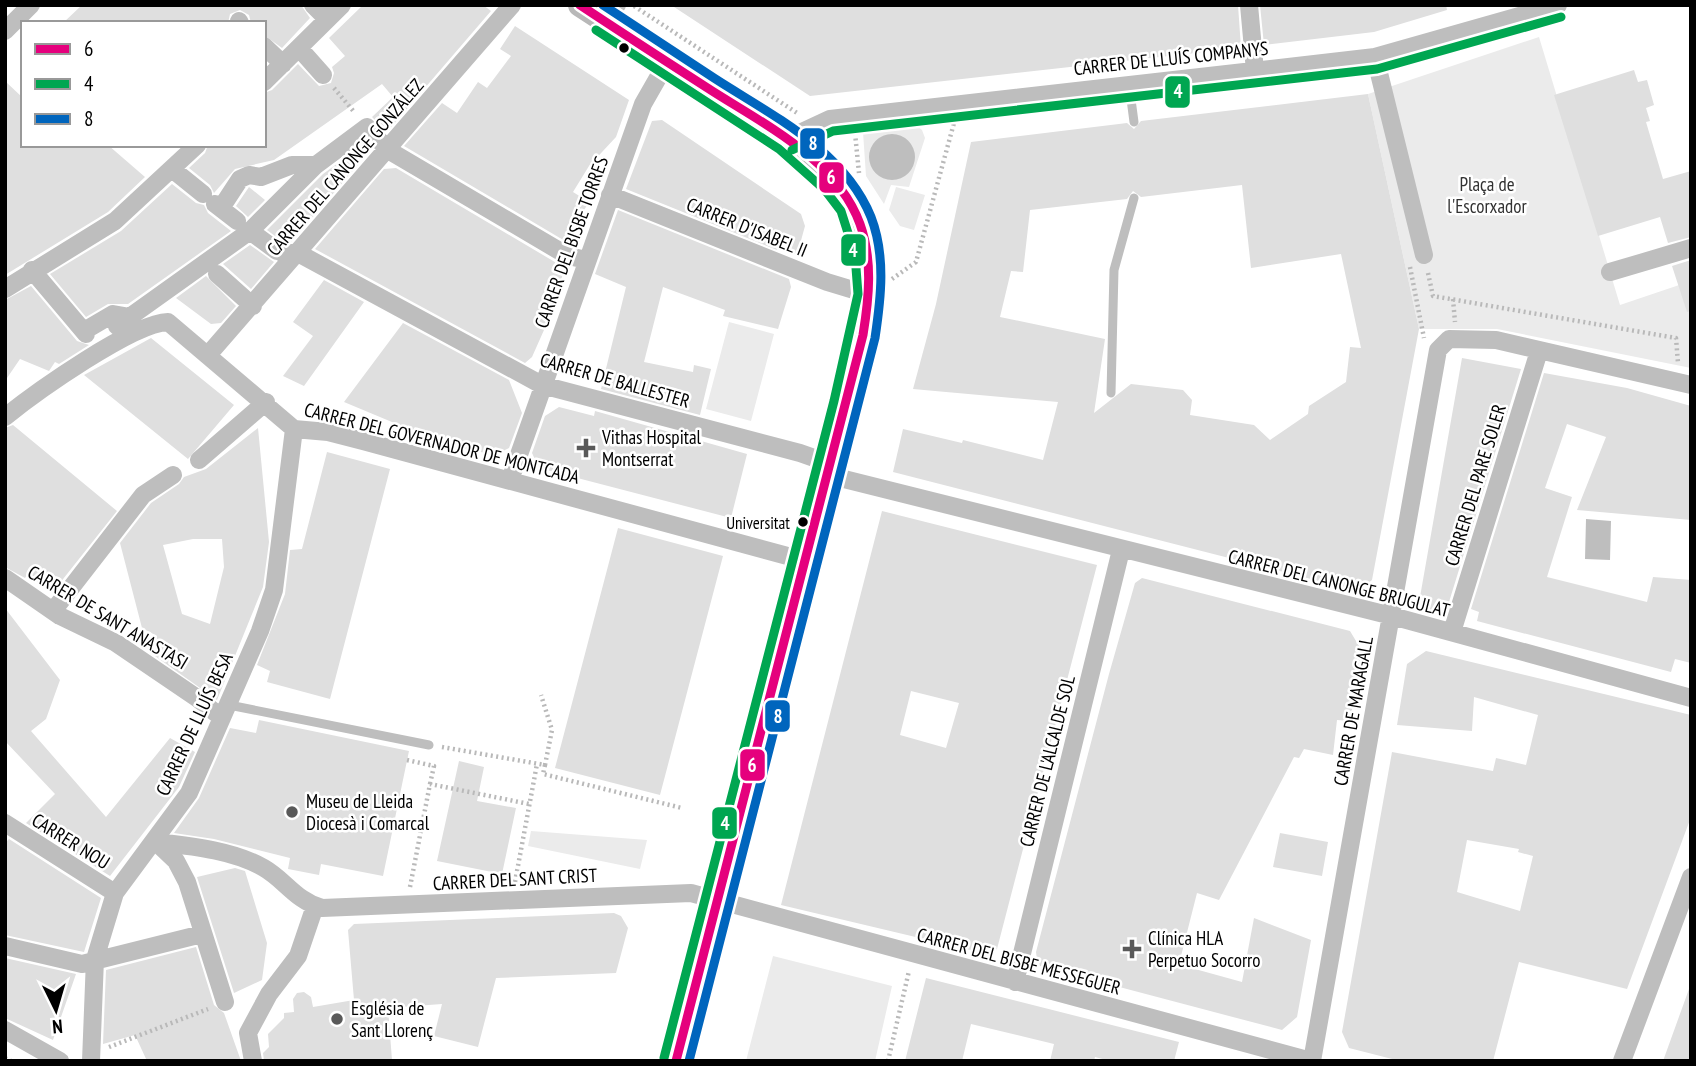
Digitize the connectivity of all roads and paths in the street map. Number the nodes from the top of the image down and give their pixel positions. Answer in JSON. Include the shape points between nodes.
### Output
{"nodes":[{"id":1,"x":31,"y":5,"type":"edge"},
{"id":2,"x":313,"y":5,"type":"edge"},
{"id":3,"x":342,"y":5,"type":"edge"},
{"id":4,"x":512,"y":5,"type":"edge"},
{"id":5,"x":580,"y":5,"type":"edge"},
{"id":6,"x":634,"y":5,"type":"edge"},
{"id":7,"x":1249,"y":5,"type":"edge"},
{"id":8,"x":1559,"y":5,"type":"edge"},
{"id":9,"x":610,"y":13,"type":"edge"},
{"id":10,"x":327,"y":19,"type":"junction"},
{"id":11,"x":5,"y":31,"type":"edge"},
{"id":12,"x":266,"y":48,"type":"edge"},
{"id":13,"x":299,"y":48,"type":"junction"},
{"id":14,"x":1375,"y":57,"type":"junction"},
{"id":15,"x":667,"y":62,"type":"junction"},
{"id":16,"x":283,"y":64,"type":"junction"},
{"id":17,"x":1255,"y":71,"type":"junction"},
{"id":18,"x":323,"y":75,"type":"joint"},
{"id":19,"x":266,"y":80,"type":"edge"},
{"id":20,"x":1129,"y":84,"type":"junction"},
{"id":21,"x":795,"y":111,"type":"dead end"},
{"id":22,"x":1134,"y":122,"type":"dead end"},
{"id":23,"x":367,"y":127,"type":"junction"},
{"id":24,"x":855,"y":131,"type":"dead end"},
{"id":25,"x":787,"y":139,"type":"junction"},
{"id":26,"x":195,"y":147,"type":"edge"},
{"id":27,"x":388,"y":150,"type":"junction"},
{"id":28,"x":316,"y":165,"type":"junction"},
{"id":29,"x":172,"y":169,"type":"junction"},
{"id":30,"x":859,"y":181,"type":"dead end"},
{"id":31,"x":610,"y":195,"type":"junction"},
{"id":32,"x":1134,"y":198,"type":"dead end"},
{"id":33,"x":213,"y":202,"type":"junction"},
{"id":34,"x":243,"y":226,"type":"junction"},
{"id":35,"x":1691,"y":248,"type":"edge"},
{"id":36,"x":286,"y":252,"type":"junction"},
{"id":37,"x":1416,"y":256,"type":"junction"},
{"id":38,"x":587,"y":260,"type":"junction"},
{"id":39,"x":211,"y":269,"type":"junction"},
{"id":40,"x":32,"y":270,"type":"junction"},
{"id":41,"x":1610,"y":272,"type":"dead end"},
{"id":42,"x":5,"y":289,"type":"edge"},
{"id":43,"x":870,"y":295,"type":"junction"},
{"id":44,"x":253,"y":306,"type":"junction"},
{"id":45,"x":129,"y":324,"type":"junction"},
{"id":46,"x":1676,"y":338,"type":"dead end"},
{"id":47,"x":1425,"y":340,"type":"dead end"},
{"id":48,"x":1539,"y":351,"type":"junction"},
{"id":49,"x":208,"y":355,"type":"junction"},
{"id":50,"x":542,"y":385,"type":"junction"},
{"id":51,"x":1691,"y":385,"type":"edge"},
{"id":52,"x":1111,"y":393,"type":"dead end"},
{"id":53,"x":266,"y":402,"type":"junction"},
{"id":54,"x":5,"y":416,"type":"edge"},
{"id":55,"x":294,"y":429,"type":"junction"},
{"id":56,"x":199,"y":460,"type":"dead end"},
{"id":57,"x":173,"y":475,"type":"dead end"},
{"id":58,"x":828,"y":475,"type":"junction"},
{"id":59,"x":510,"y":480,"type":"junction"},
{"id":60,"x":1121,"y":550,"type":"junction"},
{"id":61,"x":806,"y":561,"type":"junction"},
{"id":62,"x":5,"y":578,"type":"edge"},
{"id":63,"x":53,"y":611,"type":"junction"},
{"id":64,"x":1392,"y":616,"type":"junction"},
{"id":65,"x":1452,"y":632,"type":"junction"},
{"id":66,"x":541,"y":695,"type":"dead end"},
{"id":67,"x":1691,"y":698,"type":"edge"},
{"id":68,"x":225,"y":712,"type":"junction"},
{"id":69,"x":429,"y":745,"type":"joint"},
{"id":70,"x":407,"y":760,"type":"dead end"},
{"id":71,"x":537,"y":764,"type":"junction"},
{"id":72,"x":545,"y":765,"type":"junction"},
{"id":73,"x":430,"y":784,"type":"junction"},
{"id":74,"x":529,"y":804,"type":"junction"},
{"id":75,"x":682,"y":808,"type":"dead end"},
{"id":76,"x":5,"y":823,"type":"edge"},
{"id":77,"x":156,"y":842,"type":"junction"},
{"id":78,"x":1691,"y":877,"type":"edge"},
{"id":79,"x":115,"y":893,"type":"junction"},
{"id":80,"x":511,"y":900,"type":"junction"},
{"id":81,"x":717,"y":900,"type":"junction"},
{"id":82,"x":407,"y":905,"type":"junction"},
{"id":83,"x":315,"y":906,"type":"junction"},
{"id":84,"x":202,"y":934,"type":"junction"},
{"id":85,"x":5,"y":946,"type":"edge"},
{"id":86,"x":95,"y":959,"type":"junction"},
{"id":87,"x":910,"y":970,"type":"dead end"},
{"id":88,"x":1015,"y":982,"type":"junction"},
{"id":89,"x":269,"y":994,"type":"junction"},
{"id":90,"x":247,"y":998,"type":"dead end"},
{"id":91,"x":225,"y":1002,"type":"joint"},
{"id":92,"x":5,"y":1030,"type":"edge"},
{"id":93,"x":91,"y":1057,"type":"edge"},
{"id":94,"x":5,"y":1058,"type":"edge"},
{"id":95,"x":11,"y":1061,"type":"edge"},
{"id":96,"x":60,"y":1061,"type":"edge"},
{"id":97,"x":253,"y":1061,"type":"edge"},
{"id":98,"x":676,"y":1061,"type":"edge"},
{"id":99,"x":888,"y":1061,"type":"edge"},
{"id":100,"x":1311,"y":1061,"type":"edge"},
{"id":101,"x":1622,"y":1061,"type":"edge"}],
"edges":[{"from":1,"to":11,"type":"street"},
{"from":2,"to":10,"type":"street"},
{"from":3,"to":10,"type":"street"},
{"from":4,"to":27,"type":"street","name":"CARRER DEL CANONGE GONZÁLEZ"},
{"from":5,"to":9,"type":"main road"},
{"from":6,"to":21,"type":"path"},
{"from":7,"to":17,"type":"street"},
{"from":8,"to":14,"type":"street","name":"CARRER DE LLUÍS COMPANYS"},
{"from":9,"to":15,"type":"main road"},
{"from":10,"to":13,"type":"street"},
{"from":12,"to":16,"type":"street"},
{"from":13,"to":16,"type":"street"},
{"from":13,"to":18,"type":"street"},
{"from":14,"to":17,"type":"street","name":"CARRER DE LLUÍS COMPANYS"},
{"from":14,"to":37,"type":"street"},
{"from":15,"to":25,"type":"main road"},
{"from":15,"to":31,"type":"street","name":"CARRER DEL BISBE TORRES","via":[[643,104]]},
{"from":16,"to":19,"type":"street"},
{"from":17,"to":20,"type":"street","name":"CARRER DE LLUÍS COMPANYS"},
{"from":18,"to":23,"type":"path"},
{"from":20,"to":22,"type":"lane"},
{"from":20,"to":25,"type":"street","name":"CARRER DE LLUÍS COMPANYS","via":[[830,119]]},
{"from":23,"to":27,"type":"street"},
{"from":23,"to":28,"type":"street"},
{"from":24,"to":30,"type":"path"},
{"from":25,"to":43,"type":"main road","via":[[852,205],[866,244]]},
{"from":26,"to":29,"type":"street"},
{"from":27,"to":36,"type":"street","name":"CARRER DEL CANONGE GONZÁLEZ"},
{"from":27,"to":38,"type":"street","via":[[568,256]]},
{"from":28,"to":33,"type":"street","via":[[292,165],[261,177],[249,175]]},
{"from":28,"to":34,"type":"street"},
{"from":29,"to":33,"type":"street","name":"CARRER DE BALLESTER"},
{"from":29,"to":40,"type":"street","via":[[115,220]]},
{"from":31,"to":38,"type":"street","name":"CARRER DEL BISBE TORRES"},
{"from":31,"to":43,"type":"street","name":"CARRER D'ISABEL II"},
{"from":32,"to":52,"type":"lane","via":[[1114,270]]},
{"from":33,"to":34,"type":"street","name":"CARRER DE BALLESTER"},
{"from":34,"to":36,"type":"street","name":"CARRER DE BALLESTER"},
{"from":34,"to":39,"type":"street"},
{"from":35,"to":41,"type":"street"},
{"from":36,"to":44,"type":"street","name":"CARRER DEL CANONGE GONZÁLEZ"},
{"from":36,"to":50,"type":"street","name":"CARRER DE BALLESTER"},
{"from":37,"to":46,"type":"path","via":[[1433,296]]},
{"from":37,"to":47,"type":"path"},
{"from":38,"to":50,"type":"street","name":"CARRER DEL BISBE TORRES"},
{"from":39,"to":44,"type":"street"},
{"from":39,"to":45,"type":"street"},
{"from":40,"to":42,"type":"street"},
{"from":40,"to":45,"type":"street","via":[[85,332],[113,314]]},
{"from":43,"to":58,"type":"main road"},
{"from":44,"to":49,"type":"street","name":"CARRER DEL CANONGE GONZÁLEZ"},
{"from":45,"to":49,"type":"street","name":"CARRER DEL GOVERNADOR DE MONTCADA","via":[[168,322]]},
{"from":45,"to":54,"type":"street"},
{"from":48,"to":51,"type":"street"},
{"from":48,"to":64,"type":"street","name":"CARRER DE MARAGALL","via":[[1496,340],[1449,339],[1438,350]]},
{"from":48,"to":65,"type":"street","name":"CARRER DEL PARE SOLER"},
{"from":49,"to":53,"type":"street","name":"CARRER DEL GOVERNADOR DE MONTCADA"},
{"from":50,"to":58,"type":"street","name":"CARRER DE BALLESTER","via":[[800,453],[817,459]]},
{"from":50,"to":59,"type":"street","name":"CARRER DEL BISBE TORRES"},
{"from":53,"to":55,"type":"street","name":"CARRER DEL GOVERNADOR DE MONTCADA"},
{"from":53,"to":56,"type":"street"},
{"from":55,"to":59,"type":"street","name":"CARRER DEL GOVERNADOR DE MONTCADA","via":[[328,432]]},
{"from":55,"to":68,"type":"street","name":"CARRER DE LLUÍS BESA","via":[[274,590]]},
{"from":57,"to":63,"type":"street","via":[[143,495]]},
{"from":58,"to":60,"type":"street","name":"CARRER DEL CANONGE BRUGULAT"},
{"from":58,"to":61,"type":"main road"},
{"from":59,"to":61,"type":"street","name":"CARRER DEL GOVERNADOR DE MONTCADA"},
{"from":60,"to":64,"type":"street","name":"CARRER DEL CANONGE BRUGULAT"},
{"from":60,"to":88,"type":"street","name":"CARRER DE L'ALCALDE SOL"},
{"from":61,"to":81,"type":"main road"},
{"from":62,"to":63,"type":"street","name":"CARRER DE SANT ANASTASI"},
{"from":63,"to":68,"type":"street","name":"CARRER DE SANT ANASTASI","via":[[116,643]]},
{"from":64,"to":65,"type":"street","name":"CARRER DEL CANONGE BRUGULAT"},
{"from":64,"to":100,"type":"street","name":"CARRER DE MARAGALL"},
{"from":65,"to":67,"type":"street","name":"CARRER DEL CANONGE BRUGULAT"},
{"from":66,"to":72,"type":"path","via":[[552,730]]},
{"from":68,"to":69,"type":"lane"},
{"from":68,"to":77,"type":"street","name":"CARRER DE LLUÍS BESA","via":[[189,793]]},
{"from":69,"to":71,"type":"path"},
{"from":70,"to":73,"type":"path","via":[[434,766]]},
{"from":71,"to":72,"type":"path"},
{"from":71,"to":74,"type":"path"},
{"from":72,"to":75,"type":"path","via":[[543,775]]},
{"from":73,"to":74,"type":"path"},
{"from":73,"to":82,"type":"path"},
{"from":74,"to":80,"type":"path"},
{"from":76,"to":79,"type":"street","name":"CARRER NOU"},
{"from":77,"to":79,"type":"street","name":"CARRER DE LLUÍS BESA"},
{"from":77,"to":83,"type":"street","via":[[241,858],[265,868],[295,896]]},
{"from":77,"to":84,"type":"street","via":[[176,861],[187,882]]},
{"from":78,"to":101,"type":"street"},
{"from":79,"to":86,"type":"street","name":"CARRER DE LLUÍS BESA"},
{"from":80,"to":81,"type":"street","name":"CARRER DEL SANT CRIST","via":[[675,893]]},
{"from":80,"to":82,"type":"street","name":"CARRER DEL SANT CRIST"},
{"from":81,"to":88,"type":"street","name":"CARRER DEL BISBE MESSEGUER"},
{"from":81,"to":98,"type":"main road"},
{"from":82,"to":83,"type":"street","name":"CARRER DEL SANT CRIST"},
{"from":83,"to":89,"type":"street","via":[[298,956]]},
{"from":84,"to":86,"type":"street","via":[[158,948]]},
{"from":84,"to":91,"type":"street"},
{"from":85,"to":86,"type":"street","via":[[82,964]]},
{"from":86,"to":93,"type":"street","name":"CARRER DE LLUÍS BESA"},
{"from":87,"to":99,"type":"path"},
{"from":88,"to":100,"type":"street","name":"CARRER DEL BISBE MESSEGUER"},
{"from":89,"to":90,"type":"street"},
{"from":89,"to":97,"type":"street","via":[[248,1033]]},
{"from":91,"to":93,"type":"path"},
{"from":92,"to":96,"type":"street"},
{"from":94,"to":95,"type":"path"}]}
